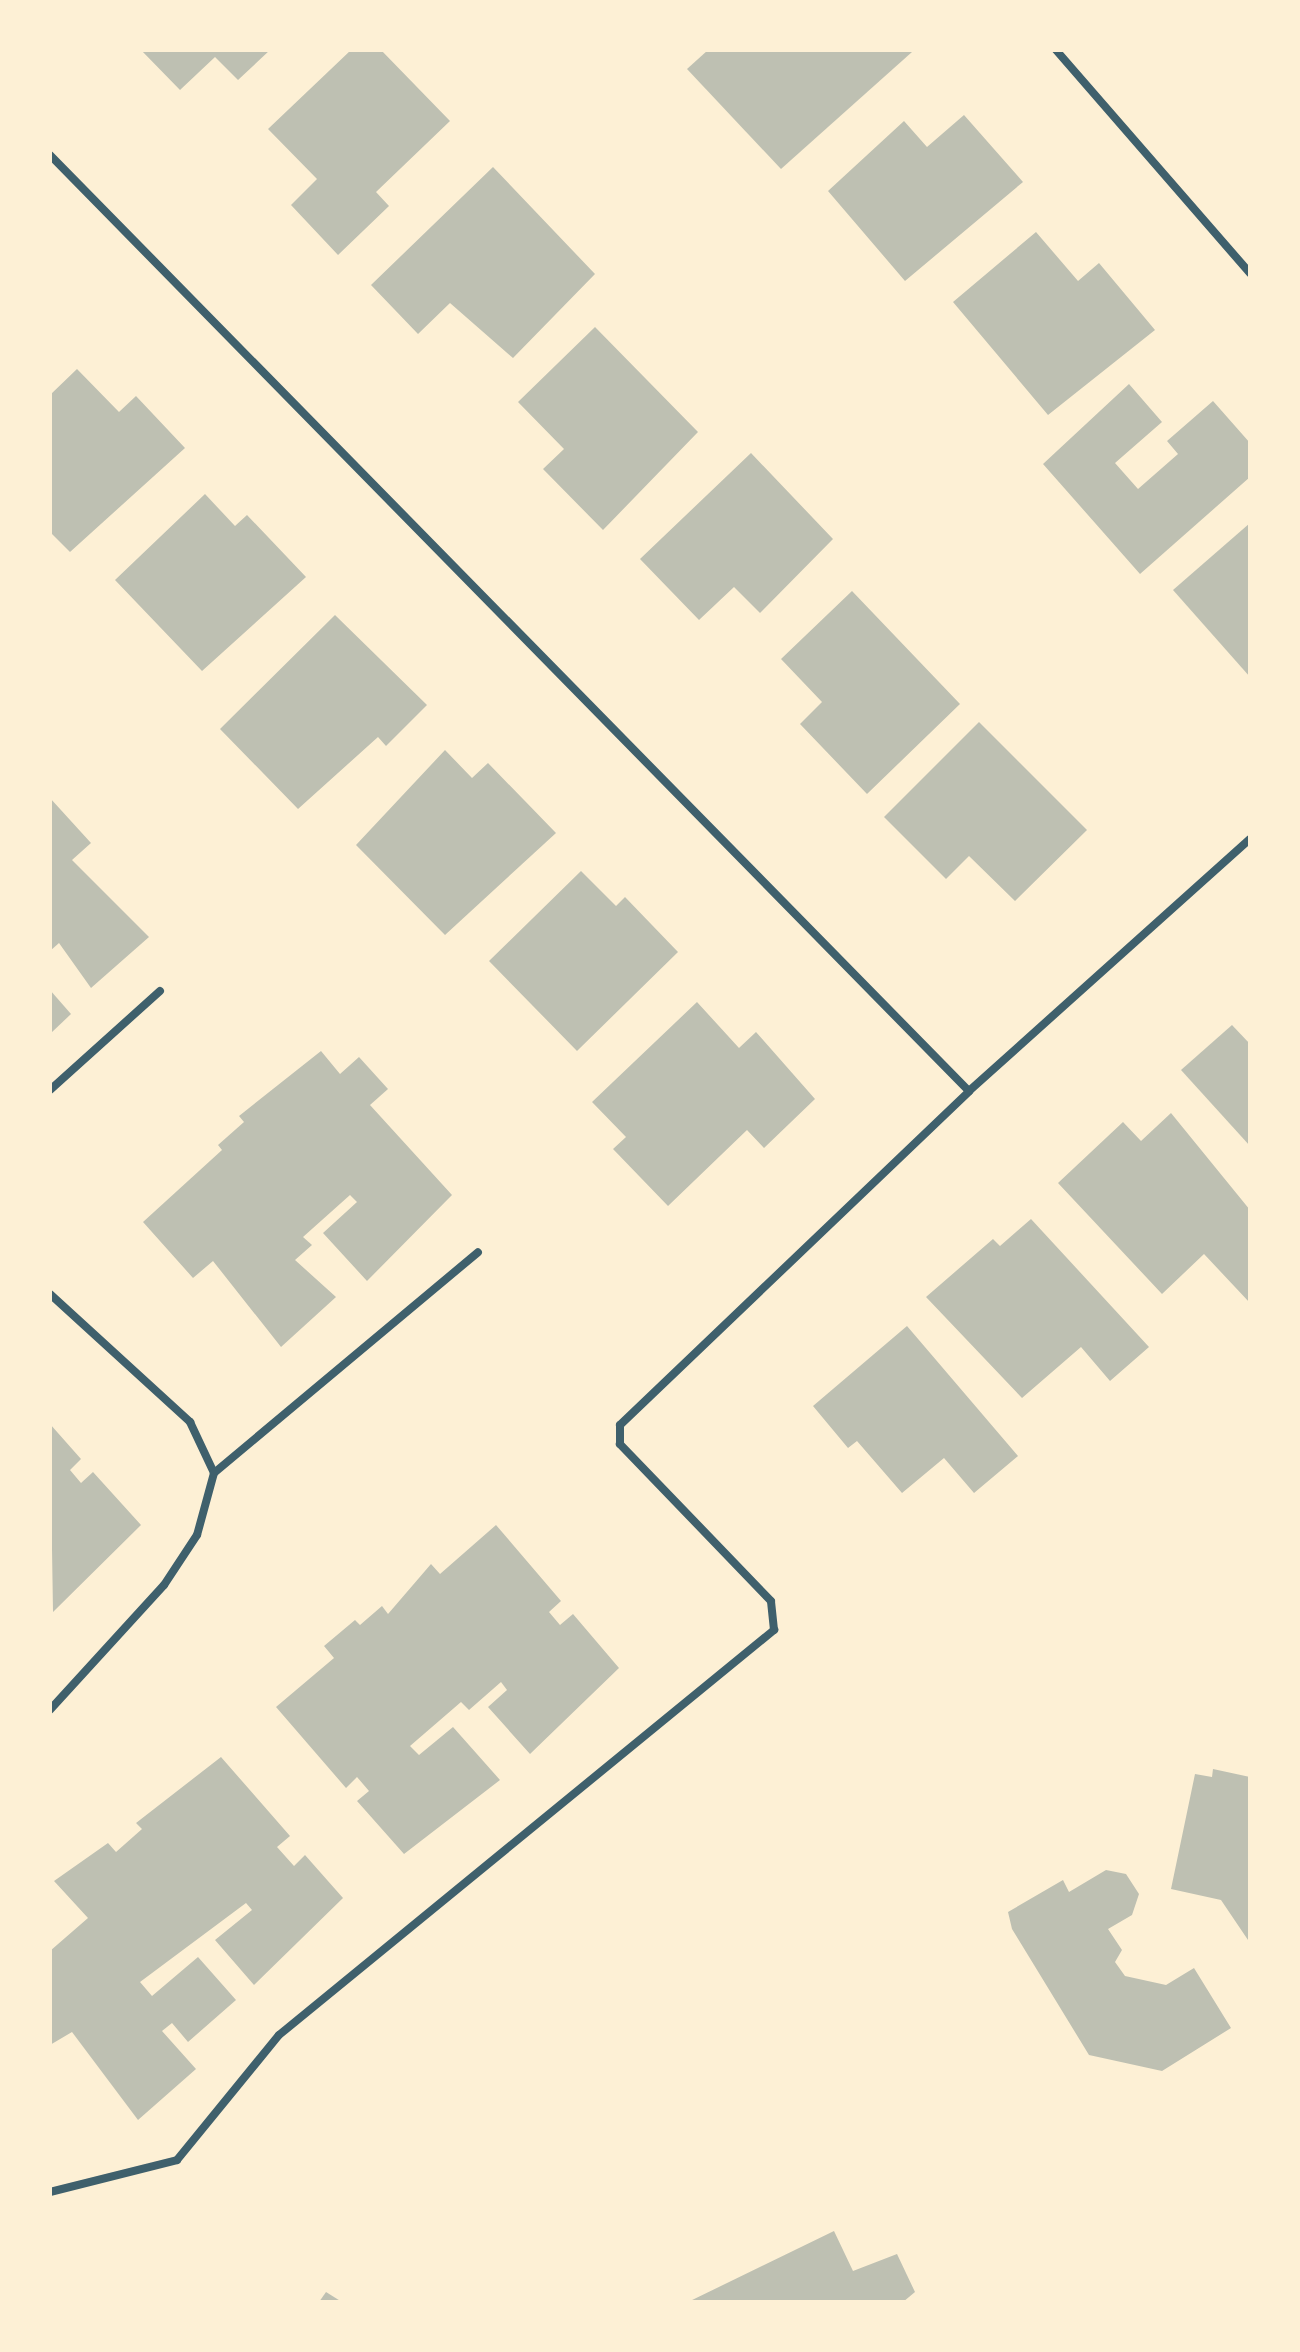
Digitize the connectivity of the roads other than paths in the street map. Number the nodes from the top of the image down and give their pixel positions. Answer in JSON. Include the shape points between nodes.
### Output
{"nodes":[{"id":1,"x":1056,"y":50,"type":"edge"},
{"id":2,"x":50,"y":155,"type":"edge"},
{"id":3,"x":1250,"y":273,"type":"edge"},
{"id":4,"x":1250,"y":839,"type":"edge"},
{"id":5,"x":160,"y":991,"type":"dead end"},
{"id":6,"x":50,"y":1090,"type":"edge"},
{"id":7,"x":969,"y":1091,"type":"junction"},
{"id":8,"x":478,"y":1252,"type":"dead end"},
{"id":9,"x":50,"y":1294,"type":"edge"},
{"id":10,"x":214,"y":1473,"type":"junction"},
{"id":11,"x":50,"y":1710,"type":"edge"},
{"id":12,"x":50,"y":2192,"type":"edge"}],
"edges":[{"from":1,"to":3,"type":"street"},
{"from":2,"to":7,"type":"street"},
{"from":4,"to":7,"type":"street"},
{"from":5,"to":6,"type":"street"},
{"from":7,"to":12,"type":"street","via":[[620,1425],[620,1444],[771,1601],[774,1630],[279,2035],[177,2160]]},
{"from":8,"to":10,"type":"street"},
{"from":9,"to":10,"type":"street","via":[[190,1422]]},
{"from":10,"to":11,"type":"street","via":[[197,1535],[164,1585]]}]}
